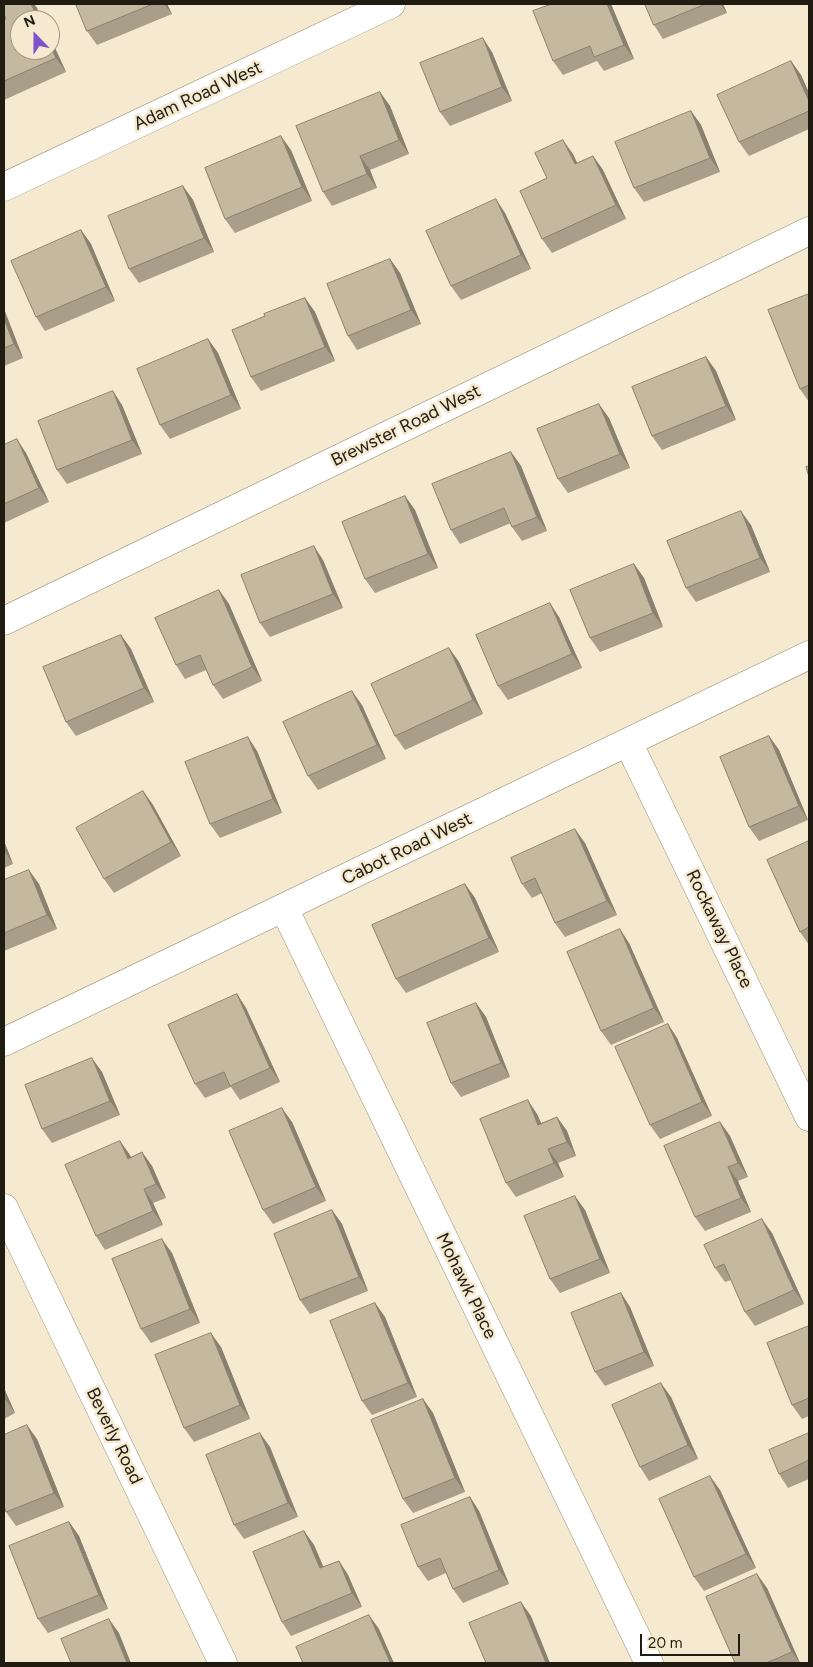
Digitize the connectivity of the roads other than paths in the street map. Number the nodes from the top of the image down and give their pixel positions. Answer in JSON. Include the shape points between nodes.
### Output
{"nodes":[{"id":1,"x":391,"y":4,"type":"edge"},
{"id":2,"x":4,"y":187,"type":"edge"},
{"id":3,"x":809,"y":231,"type":"edge"},
{"id":4,"x":4,"y":621,"type":"edge"},
{"id":5,"x":809,"y":655,"type":"edge"},
{"id":6,"x":628,"y":742,"type":"junction"},
{"id":7,"x":284,"y":908,"type":"junction"},
{"id":8,"x":4,"y":1042,"type":"edge"},
{"id":9,"x":809,"y":1117,"type":"edge"},
{"id":10,"x":4,"y":1208,"type":"edge"},
{"id":11,"x":223,"y":1663,"type":"edge"},
{"id":12,"x":648,"y":1663,"type":"edge"}],
"edges":[{"from":1,"to":2,"type":"street","name":"Adam Road West"},
{"from":3,"to":4,"type":"street","name":"Brewster Road West"},
{"from":5,"to":6,"type":"street","name":"Cabot Road West"},
{"from":6,"to":7,"type":"street","name":"Cabot Road West"},
{"from":6,"to":9,"type":"street","name":"Rockaway Place"},
{"from":7,"to":8,"type":"street","name":"Cabot Road West"},
{"from":7,"to":12,"type":"street","name":"Mohawk Place"},
{"from":10,"to":11,"type":"street","name":"Beverly Road"}]}
